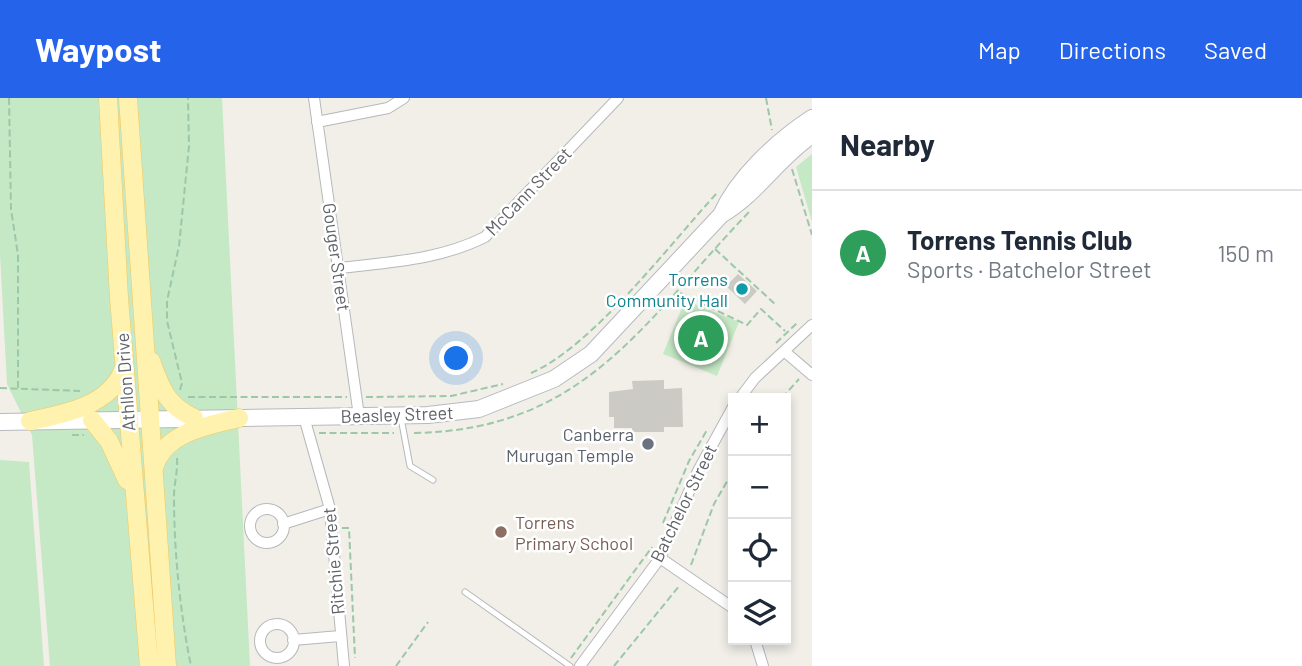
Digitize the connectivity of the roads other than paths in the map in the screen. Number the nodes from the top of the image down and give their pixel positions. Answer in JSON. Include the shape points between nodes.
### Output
{"nodes":[{"id":1,"x":108,"y":98,"type":"edge"},
{"id":2,"x":128,"y":98,"type":"edge"},
{"id":3,"x":314,"y":98,"type":"edge"},
{"id":4,"x":404,"y":98,"type":"edge"},
{"id":5,"x":618,"y":98,"type":"edge"},
{"id":6,"x":812,"y":118,"type":"edge"},
{"id":7,"x":317,"y":122,"type":"junction"},
{"id":8,"x":812,"y":135,"type":"edge"},
{"id":9,"x":721,"y":215,"type":"junction"},
{"id":10,"x":340,"y":268,"type":"junction"},
{"id":11,"x":812,"y":325,"type":"edge"},
{"id":12,"x":143,"y":341,"type":"junction"},
{"id":13,"x":784,"y":351,"type":"junction"},
{"id":14,"x":124,"y":367,"type":"junction"},
{"id":15,"x":809,"y":372,"type":"edge"},
{"id":16,"x":744,"y":393,"type":"edge"},
{"id":17,"x":401,"y":415,"type":"junction"},
{"id":18,"x":359,"y":416,"type":"junction"},
{"id":19,"x":728,"y":416,"type":"edge"},
{"id":20,"x":149,"y":418,"type":"junction"},
{"id":21,"x":194,"y":418,"type":"junction"},
{"id":22,"x":239,"y":418,"type":"junction"},
{"id":23,"x":92,"y":419,"type":"junction"},
{"id":24,"x":128,"y":419,"type":"junction"},
{"id":25,"x":30,"y":421,"type":"junction"},
{"id":26,"x":0,"y":422,"type":"edge"},
{"id":27,"x":311,"y":427,"type":"junction"},
{"id":28,"x":153,"y":469,"type":"junction"},
{"id":29,"x":433,"y":480,"type":"dead end"},
{"id":30,"x":135,"y":507,"type":"junction"},
{"id":31,"x":330,"y":509,"type":"junction"},
{"id":32,"x":283,"y":524,"type":"dead end"},
{"id":33,"x":660,"y":558,"type":"junction"},
{"id":34,"x":465,"y":592,"type":"dead end"},
{"id":35,"x":728,"y":605,"type":"edge"},
{"id":36,"x":340,"y":636,"type":"junction"},
{"id":37,"x":293,"y":639,"type":"dead end"},
{"id":38,"x":757,"y":645,"type":"edge"},
{"id":39,"x":149,"y":666,"type":"edge"},
{"id":40,"x":167,"y":666,"type":"edge"},
{"id":41,"x":344,"y":666,"type":"edge"},
{"id":42,"x":570,"y":666,"type":"edge"},
{"id":43,"x":580,"y":666,"type":"edge"},
{"id":44,"x":763,"y":666,"type":"edge"}],
"edges":[{"from":1,"to":14,"type":"main road","name":"Athllon Drive"},
{"from":2,"to":12,"type":"main road","name":"Athllon Drive"},
{"from":3,"to":7,"type":"street","name":"Gouger Street"},
{"from":4,"to":7,"type":"street","via":[[388,108]]},
{"from":5,"to":10,"type":"street","name":"McCann Street","via":[[485,237],[434,257]]},
{"from":6,"to":9,"type":"main road","name":"Beasley Street","via":[[793,130],[748,176],[729,197]]},
{"from":7,"to":10,"type":"street","name":"Gouger Street"},
{"from":8,"to":9,"type":"main road","name":"Beasley Street","via":[[738,205]]},
{"from":9,"to":17,"type":"main road","name":"Beasley Street","via":[[591,354],[554,379],[479,409]]},
{"from":10,"to":18,"type":"street","name":"Gouger Street"},
{"from":11,"to":13,"type":"street"},
{"from":12,"to":20,"type":"main road","name":"Athllon Drive"},
{"from":12,"to":21,"type":"main road","via":[[162,393],[177,410]]},
{"from":13,"to":15,"type":"street"},
{"from":13,"to":16,"type":"street"},
{"from":14,"to":24,"type":"main road","name":"Athllon Drive"},
{"from":14,"to":25,"type":"main road","via":[[106,395]]},
{"from":17,"to":18,"type":"main road","name":"Beasley Street"},
{"from":17,"to":29,"type":"lane","via":[[410,466]]},
{"from":18,"to":27,"type":"main road","name":"Beasley Street"},
{"from":19,"to":33,"type":"street","name":"Batchelor Street"},
{"from":20,"to":21,"type":"main road","name":"Beasley Street"},
{"from":20,"to":24,"type":"main road","name":"Beasley Street"},
{"from":20,"to":28,"type":"main road","name":"Athllon Drive"},
{"from":21,"to":22,"type":"main road","name":"Beasley Street"},
{"from":22,"to":27,"type":"main road","name":"Beasley Street"},
{"from":22,"to":28,"type":"main road","via":[[183,435],[157,457]]},
{"from":23,"to":24,"type":"main road","name":"Beasley Street"},
{"from":23,"to":25,"type":"main road","name":"Beasley Street"},
{"from":23,"to":30,"type":"main road","via":[[124,467]]},
{"from":24,"to":30,"type":"main road","name":"Athllon Drive"},
{"from":25,"to":26,"type":"main road","name":"Beasley Street"},
{"from":27,"to":31,"type":"street","name":"Ritchie Street"},
{"from":28,"to":40,"type":"main road","name":"Athllon Drive"},
{"from":30,"to":39,"type":"main road","name":"Athllon Drive"},
{"from":31,"to":32,"type":"street"},
{"from":31,"to":36,"type":"street","name":"Ritchie Street"},
{"from":33,"to":35,"type":"street"},
{"from":33,"to":43,"type":"street","name":"Batchelor Street"},
{"from":34,"to":42,"type":"lane"},
{"from":36,"to":37,"type":"street"},
{"from":36,"to":41,"type":"street","name":"Ritchie Street"},
{"from":38,"to":44,"type":"street"}]}
